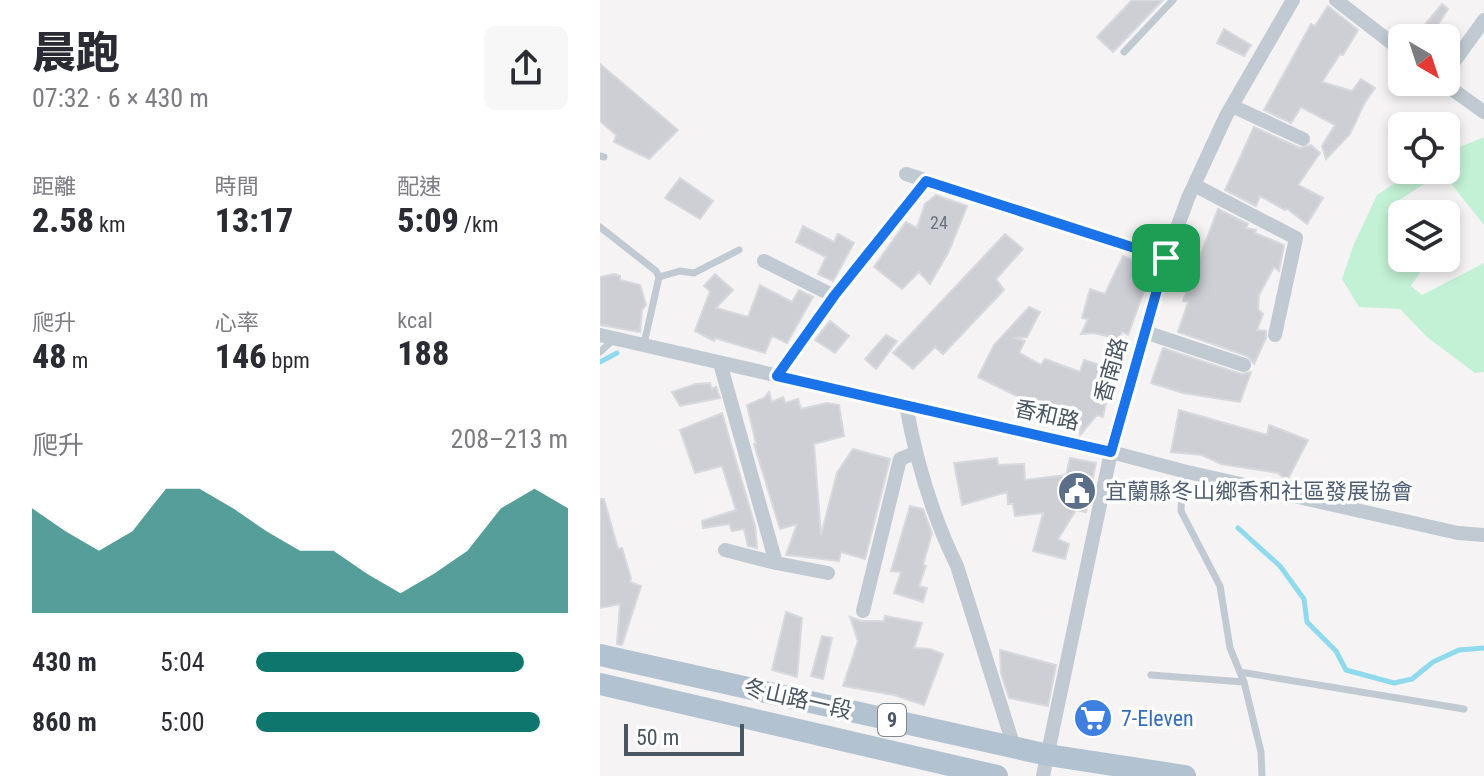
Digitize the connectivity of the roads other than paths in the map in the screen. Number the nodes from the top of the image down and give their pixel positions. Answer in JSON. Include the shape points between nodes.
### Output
{"nodes":[{"id":1,"x":1173,"y":0,"type":"edge"},
{"id":2,"x":1293,"y":0,"type":"edge"},
{"id":3,"x":1336,"y":0,"type":"edge"},
{"id":4,"x":1484,"y":20,"type":"edge"},
{"id":5,"x":1388,"y":40,"type":"edge"},
{"id":6,"x":1124,"y":52,"type":"dead end"},
{"id":7,"x":1460,"y":53,"type":"edge"},
{"id":8,"x":1460,"y":95,"type":"edge"},
{"id":9,"x":1232,"y":106,"type":"junction"},
{"id":10,"x":1484,"y":112,"type":"edge"},
{"id":11,"x":1303,"y":139,"type":"dead end"},
{"id":12,"x":906,"y":174,"type":"dead end"},
{"id":13,"x":926,"y":181,"type":"junction"},
{"id":14,"x":1194,"y":185,"type":"junction"},
{"id":15,"x":600,"y":227,"type":"edge"},
{"id":16,"x":739,"y":250,"type":"dead end"},
{"id":17,"x":1166,"y":258,"type":"junction"},
{"id":18,"x":764,"y":261,"type":"dead end"},
{"id":19,"x":659,"y":277,"type":"junction"},
{"id":20,"x":834,"y":296,"type":"junction"},
{"id":21,"x":1145,"y":332,"type":"junction"},
{"id":22,"x":1275,"y":335,"type":"dead end"},
{"id":23,"x":607,"y":337,"type":"edge"},
{"id":24,"x":644,"y":344,"type":"junction"},
{"id":25,"x":600,"y":352,"type":"edge"},
{"id":26,"x":720,"y":363,"type":"junction"},
{"id":27,"x":1244,"y":365,"type":"dead end"},
{"id":28,"x":777,"y":376,"type":"junction"},
{"id":29,"x":906,"y":405,"type":"junction"},
{"id":30,"x":1111,"y":452,"type":"junction"},
{"id":31,"x":915,"y":453,"type":"junction"},
{"id":32,"x":1183,"y":471,"type":"junction"},
{"id":33,"x":1484,"y":535,"type":"edge"},
{"id":34,"x":725,"y":550,"type":"dead end"},
{"id":35,"x":776,"y":563,"type":"junction"},
{"id":36,"x":828,"y":573,"type":"dead end"},
{"id":37,"x":863,"y":611,"type":"dead end"},
{"id":38,"x":600,"y":655,"type":"edge"},
{"id":39,"x":1240,"y":672,"type":"junction"},
{"id":40,"x":1151,"y":675,"type":"dead end"},
{"id":41,"x":1244,"y":682,"type":"junction"},
{"id":42,"x":600,"y":684,"type":"edge"},
{"id":43,"x":1464,"y":709,"type":"dead end"},
{"id":44,"x":1014,"y":747,"type":"junction"},
{"id":45,"x":1045,"y":765,"type":"edge"},
{"id":46,"x":997,"y":776,"type":"edge"},
{"id":47,"x":1185,"y":776,"type":"edge"},
{"id":48,"x":1262,"y":776,"type":"edge"}],
"edges":[{"from":1,"to":6,"type":"lane"},
{"from":2,"to":9,"type":"street","name":"香南路"},
{"from":3,"to":5,"type":"street"},
{"from":4,"to":7,"type":"street"},
{"from":8,"to":10,"type":"street"},
{"from":9,"to":11,"type":"street"},
{"from":9,"to":14,"type":"street","name":"香南路"},
{"from":12,"to":13,"type":"street"},
{"from":13,"to":17,"type":"street"},
{"from":13,"to":20,"type":"street"},
{"from":14,"to":17,"type":"street","name":"香南路"},
{"from":14,"to":22,"type":"street","via":[[1296,238]]},
{"from":15,"to":19,"type":"lane"},
{"from":16,"to":19,"type":"lane","via":[[694,273]]},
{"from":17,"to":21,"type":"street","name":"香南路"},
{"from":18,"to":20,"type":"street"},
{"from":19,"to":24,"type":"lane"},
{"from":20,"to":28,"type":"street"},
{"from":21,"to":27,"type":"street"},
{"from":21,"to":30,"type":"street","name":"香南路"},
{"from":23,"to":24,"type":"street","name":"香和路"},
{"from":23,"to":25,"type":"lane"},
{"from":24,"to":26,"type":"street","name":"香和路"},
{"from":26,"to":28,"type":"street","name":"香和路"},
{"from":26,"to":35,"type":"street"},
{"from":28,"to":29,"type":"street","name":"香和路"},
{"from":29,"to":30,"type":"street","name":"香和路"},
{"from":29,"to":31,"type":"street"},
{"from":30,"to":32,"type":"street","name":"香和路"},
{"from":30,"to":45,"type":"street","name":"香南路"},
{"from":31,"to":37,"type":"street","via":[[900,459]]},
{"from":31,"to":44,"type":"street"},
{"from":32,"to":33,"type":"street","name":"香和路"},
{"from":32,"to":39,"type":"lane","via":[[1181,511],[1220,586],[1230,648]]},
{"from":34,"to":35,"type":"street"},
{"from":35,"to":36,"type":"street"},
{"from":38,"to":44,"type":"main road","name":"冬山路一段","number":"9"},
{"from":39,"to":41,"type":"lane"},
{"from":39,"to":43,"type":"lane"},
{"from":40,"to":41,"type":"lane"},
{"from":41,"to":48,"type":"lane"},
{"from":42,"to":46,"type":"main road","name":"冬山路一段","number":"9"},
{"from":44,"to":45,"type":"main road","name":"冬山路一段","number":"9"},
{"from":45,"to":47,"type":"main road","name":"冬山路一段","number":"9"}]}
